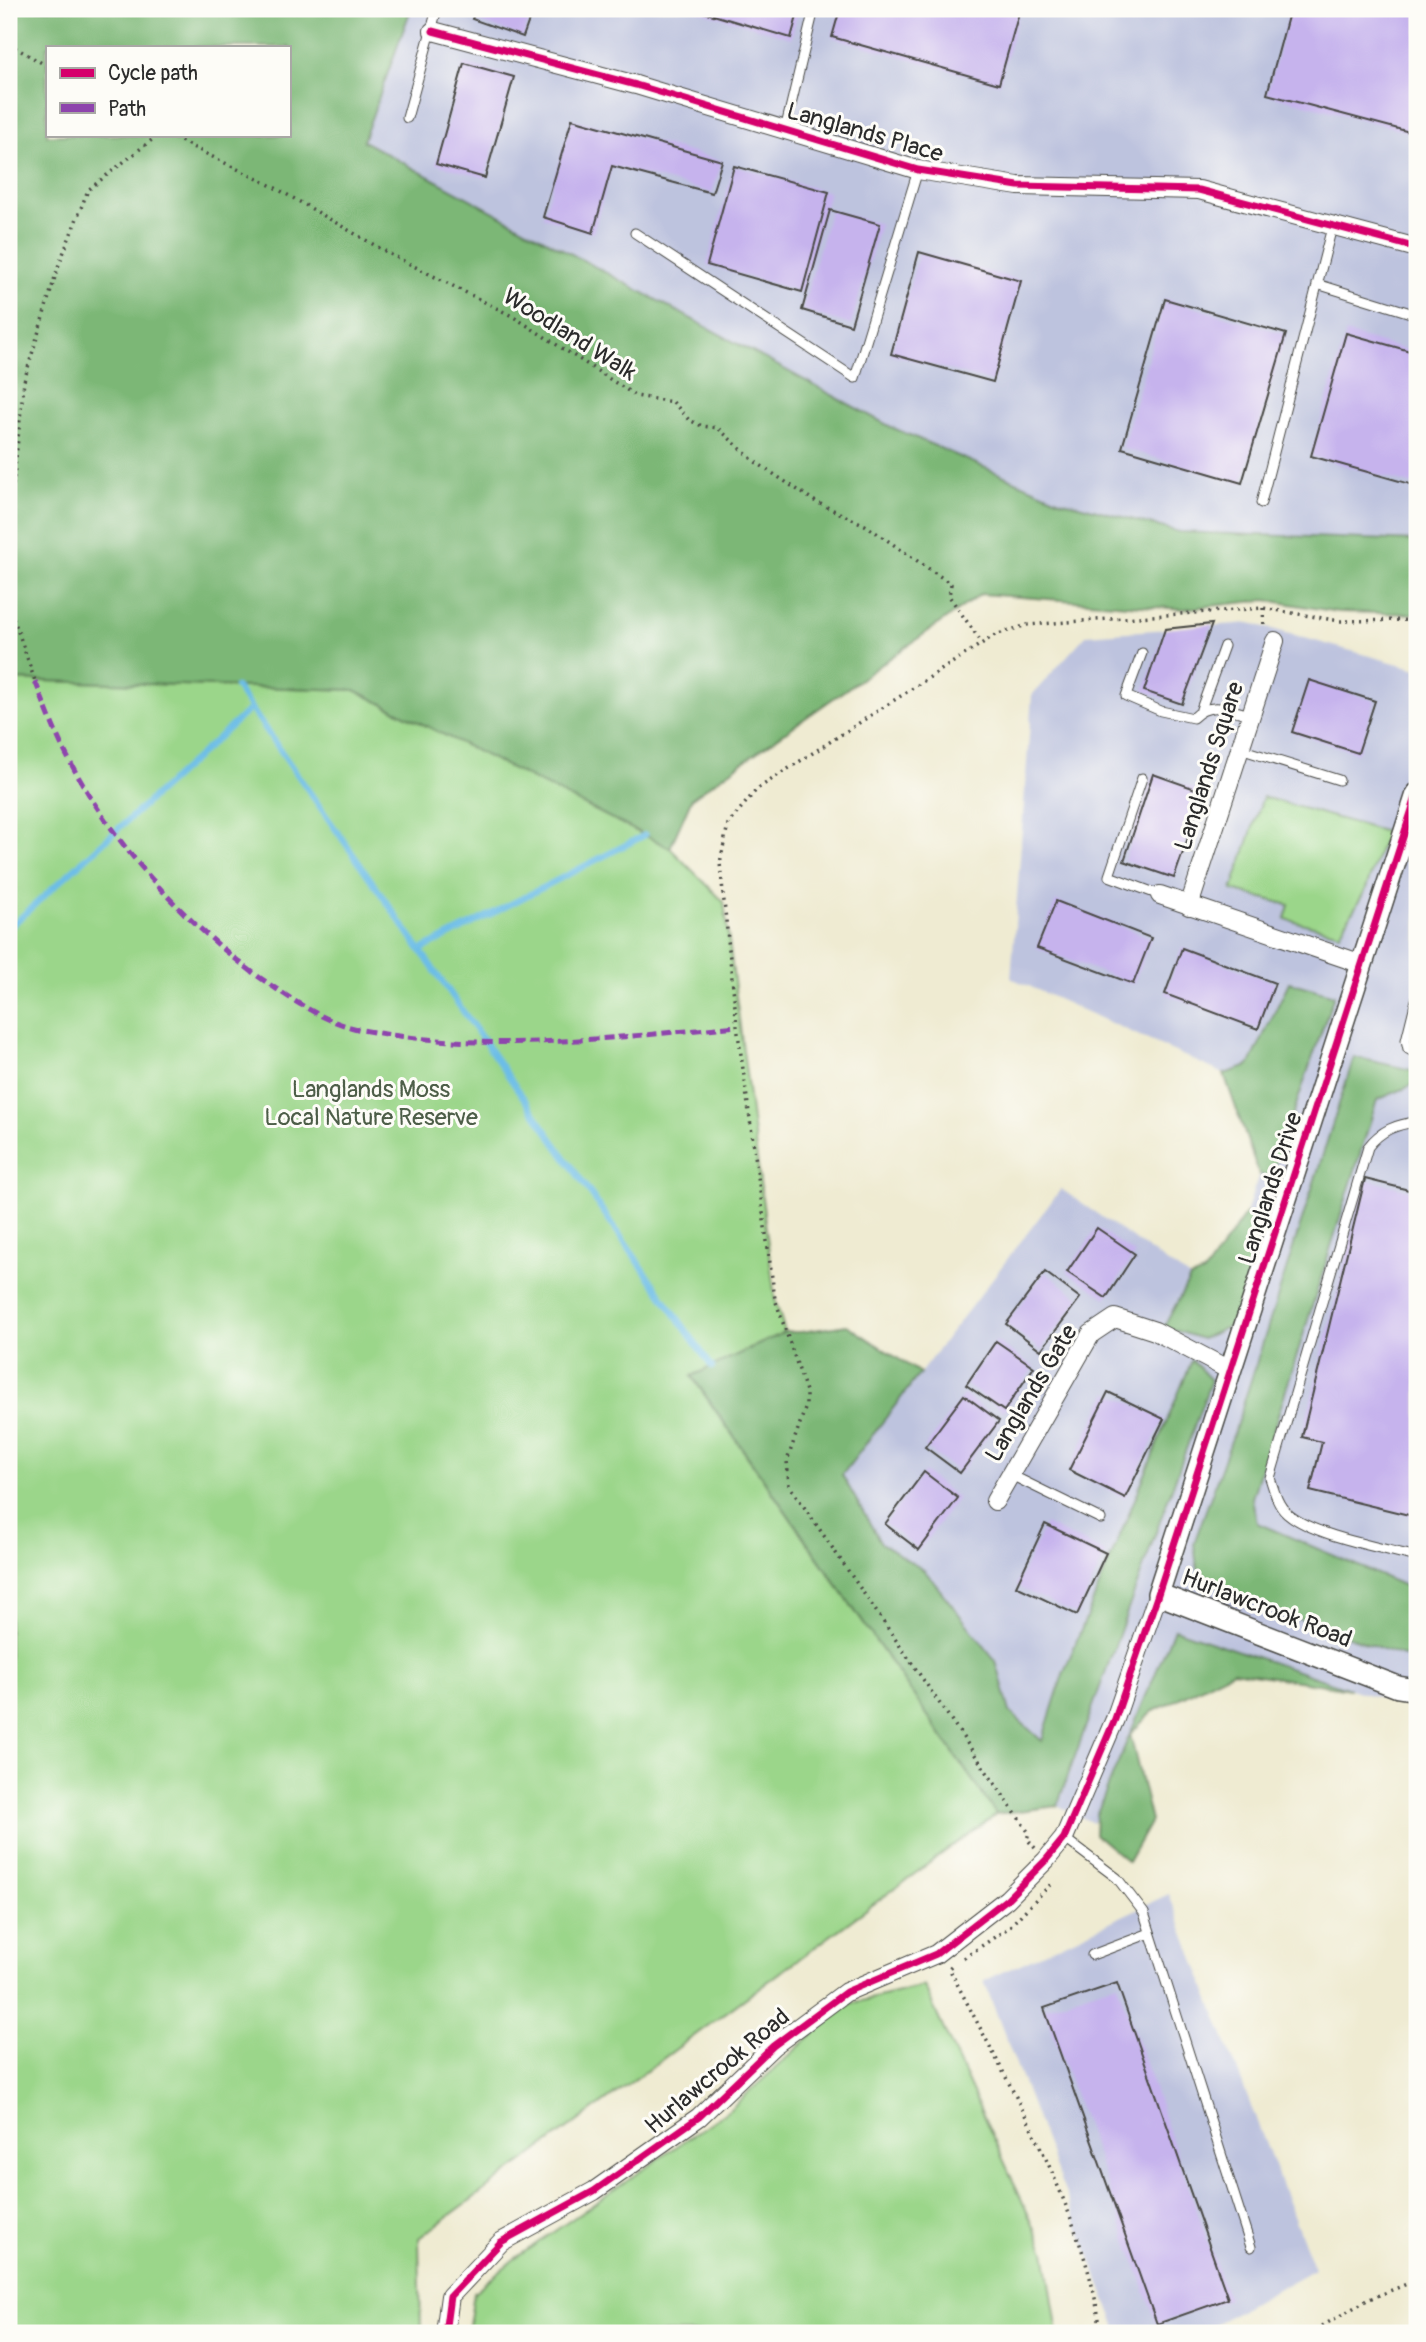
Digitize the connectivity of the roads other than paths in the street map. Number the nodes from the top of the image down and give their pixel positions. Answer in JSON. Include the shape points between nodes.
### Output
{"nodes":[{"id":1,"x":437,"y":9,"type":"edge"},
{"id":2,"x":814,"y":9,"type":"edge"},
{"id":3,"x":433,"y":32,"type":"junction"},
{"id":4,"x":407,"y":117,"type":"dead end"},
{"id":5,"x":785,"y":130,"type":"junction"},
{"id":6,"x":918,"y":170,"type":"junction"},
{"id":7,"x":1332,"y":227,"type":"junction"},
{"id":8,"x":635,"y":233,"type":"dead end"},
{"id":9,"x":1417,"y":248,"type":"edge"},
{"id":10,"x":1317,"y":284,"type":"junction"},
{"id":11,"x":1417,"y":315,"type":"edge"},
{"id":12,"x":1261,"y":503,"type":"dead end"},
{"id":13,"x":1276,"y":640,"type":"dead end"},
{"id":14,"x":1224,"y":646,"type":"dead end"},
{"id":15,"x":1142,"y":653,"type":"dead end"},
{"id":16,"x":1201,"y":709,"type":"junction"},
{"id":17,"x":1251,"y":715,"type":"junction"},
{"id":18,"x":1240,"y":749,"type":"junction"},
{"id":19,"x":1142,"y":778,"type":"dead end"},
{"id":20,"x":1339,"y":780,"type":"dead end"},
{"id":21,"x":1417,"y":794,"type":"edge"},
{"id":22,"x":1160,"y":895,"type":"joint"},
{"id":23,"x":1189,"y":906,"type":"junction"},
{"id":24,"x":1362,"y":964,"type":"junction"},
{"id":25,"x":1417,"y":996,"type":"edge"},
{"id":26,"x":1417,"y":1054,"type":"edge"},
{"id":27,"x":1417,"y":1122,"type":"edge"},
{"id":28,"x":1231,"y":1371,"type":"junction"},
{"id":29,"x":1009,"y":1474,"type":"junction"},
{"id":30,"x":995,"y":1501,"type":"dead end"},
{"id":31,"x":1101,"y":1519,"type":"dead end"},
{"id":32,"x":1417,"y":1557,"type":"edge"},
{"id":33,"x":1158,"y":1594,"type":"junction"},
{"id":34,"x":1417,"y":1690,"type":"edge"},
{"id":35,"x":1064,"y":1838,"type":"junction"},
{"id":36,"x":1150,"y":1933,"type":"junction"},
{"id":37,"x":1092,"y":1955,"type":"dead end"},
{"id":38,"x":1251,"y":2247,"type":"dead end"},
{"id":39,"x":445,"y":2333,"type":"edge"}],
"edges":[{"from":1,"to":3,"type":"lane"},
{"from":2,"to":5,"type":"lane"},
{"from":3,"to":4,"type":"lane"},
{"from":3,"to":5,"type":"street","name":"Langlands Place"},
{"from":5,"to":6,"type":"street","name":"Langlands Place"},
{"from":6,"to":7,"type":"street","name":"Langlands Place","via":[[1018,186],[1199,190]]},
{"from":6,"to":8,"type":"lane","via":[[855,378]]},
{"from":7,"to":9,"type":"street","name":"Langlands Place"},
{"from":7,"to":10,"type":"lane"},
{"from":10,"to":11,"type":"lane"},
{"from":10,"to":12,"type":"lane"},
{"from":13,"to":17,"type":"street","name":"Langlands Square"},
{"from":14,"to":16,"type":"lane"},
{"from":15,"to":16,"type":"lane","via":[[1126,696],[1192,718]]},
{"from":16,"to":17,"type":"lane","via":[[1216,706]]},
{"from":17,"to":18,"type":"street","name":"Langlands Square"},
{"from":18,"to":20,"type":"lane"},
{"from":18,"to":23,"type":"street","name":"Langlands Square"},
{"from":19,"to":22,"type":"lane","via":[[1109,876]]},
{"from":21,"to":24,"type":"street","name":"Langlands Drive"},
{"from":22,"to":23,"type":"street"},
{"from":23,"to":24,"type":"street"},
{"from":24,"to":28,"type":"street","name":"Langlands Drive"},
{"from":25,"to":26,"type":"lane","via":[[1406,1040],[1408,1049]]},
{"from":27,"to":32,"type":"lane","via":[[1378,1135],[1368,1147],[1270,1478],[1277,1500],[1303,1523]]},
{"from":28,"to":29,"type":"street","name":"Langlands Gate","via":[[1155,1331],[1115,1318],[1091,1334]]},
{"from":28,"to":33,"type":"street","name":"Langlands Drive"},
{"from":29,"to":30,"type":"street","name":"Langlands Gate"},
{"from":29,"to":31,"type":"lane"},
{"from":33,"to":34,"type":"street","name":"Hurlawcrook Road","via":[[1398,1687]]},
{"from":33,"to":35,"type":"street","name":"Hurlawcrook Road","via":[[1115,1719]]},
{"from":35,"to":36,"type":"lane","via":[[1117,1878],[1144,1913]]},
{"from":35,"to":39,"type":"street","name":"Hurlawcrook Road","via":[[1007,1899],[936,1954],[846,1992],[774,2046],[699,2117],[594,2191],[501,2242],[450,2296]]},
{"from":36,"to":37,"type":"lane"},
{"from":36,"to":38,"type":"lane"}]}
